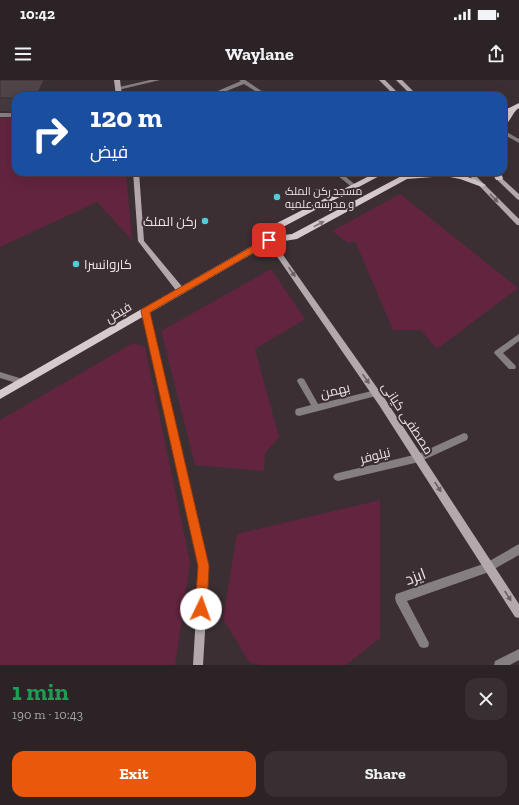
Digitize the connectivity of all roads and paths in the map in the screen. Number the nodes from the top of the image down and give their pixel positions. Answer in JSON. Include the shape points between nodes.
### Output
{"nodes":[{"id":1,"x":117,"y":80,"type":"edge"},
{"id":2,"x":156,"y":80,"type":"edge"},
{"id":3,"x":382,"y":80,"type":"edge"},
{"id":4,"x":399,"y":80,"type":"edge"},
{"id":5,"x":243,"y":81,"type":"edge"},
{"id":6,"x":118,"y":88,"type":"junction"},
{"id":7,"x":118,"y":92,"type":"edge"},
{"id":8,"x":218,"y":92,"type":"edge"},
{"id":9,"x":260,"y":92,"type":"edge"},
{"id":10,"x":394,"y":92,"type":"edge"},
{"id":11,"x":411,"y":92,"type":"edge"},
{"id":12,"x":519,"y":105,"type":"edge"},
{"id":13,"x":507,"y":110,"type":"edge"},
{"id":14,"x":511,"y":110,"type":"junction"},
{"id":15,"x":0,"y":114,"type":"edge"},
{"id":16,"x":12,"y":115,"type":"edge"},
{"id":17,"x":507,"y":119,"type":"edge"},
{"id":18,"x":507,"y":134,"type":"edge"},
{"id":19,"x":519,"y":141,"type":"edge"},
{"id":20,"x":136,"y":176,"type":"edge"},
{"id":21,"x":341,"y":176,"type":"edge"},
{"id":22,"x":375,"y":176,"type":"edge"},
{"id":23,"x":414,"y":176,"type":"edge"},
{"id":24,"x":461,"y":176,"type":"edge"},
{"id":25,"x":473,"y":176,"type":"edge"},
{"id":26,"x":498,"y":176,"type":"edge"},
{"id":27,"x":406,"y":177,"type":"joint"},
{"id":28,"x":482,"y":185,"type":"junction"},
{"id":29,"x":354,"y":187,"type":"junction"},
{"id":30,"x":519,"y":198,"type":"edge"},
{"id":31,"x":519,"y":223,"type":"edge"},
{"id":32,"x":269,"y":240,"type":"junction"},
{"id":33,"x":181,"y":291,"type":"junction"},
{"id":34,"x":145,"y":311,"type":"junction"},
{"id":35,"x":519,"y":337,"type":"edge"},
{"id":36,"x":512,"y":367,"type":"dead end"},
{"id":37,"x":0,"y":375,"type":"edge"},
{"id":38,"x":301,"y":381,"type":"dead end"},
{"id":39,"x":23,"y":382,"type":"junction"},
{"id":40,"x":376,"y":393,"type":"junction"},
{"id":41,"x":0,"y":395,"type":"edge"},
{"id":42,"x":316,"y":407,"type":"junction"},
{"id":43,"x":299,"y":412,"type":"dead end"},
{"id":44,"x":464,"y":436,"type":"dead end"},
{"id":45,"x":419,"y":458,"type":"junction"},
{"id":46,"x":338,"y":477,"type":"dead end"},
{"id":47,"x":519,"y":550,"type":"edge"},
{"id":48,"x":489,"y":566,"type":"junction"},
{"id":49,"x":519,"y":613,"type":"edge"},
{"id":50,"x":424,"y":643,"type":"dead end"},
{"id":51,"x":519,"y":654,"type":"edge"},
{"id":52,"x":198,"y":665,"type":"edge"},
{"id":53,"x":499,"y":665,"type":"edge"}],
"edges":[{"from":1,"to":6,"type":"street"},
{"from":2,"to":6,"type":"street"},
{"from":3,"to":10,"type":"street"},
{"from":4,"to":11,"type":"street"},
{"from":5,"to":8,"type":"street"},
{"from":5,"to":9,"type":"street"},
{"from":6,"to":7,"type":"street"},
{"from":12,"to":14,"type":"main road"},
{"from":13,"to":14,"type":"main road"},
{"from":14,"to":17,"type":"main road"},
{"from":15,"to":16,"type":"street"},
{"from":18,"to":19,"type":"street"},
{"from":20,"to":33,"type":"street","via":[[141,242]]},
{"from":21,"to":29,"type":"street"},
{"from":22,"to":29,"type":"main road"},
{"from":23,"to":27,"type":"main road"},
{"from":24,"to":28,"type":"main road"},
{"from":25,"to":28,"type":"street"},
{"from":26,"to":30,"type":"street"},
{"from":32,"to":27,"type":"main road","one_way":true,"via":[[294,237]]},
{"from":28,"to":31,"type":"street","one_way":true},
{"from":29,"to":32,"type":"main road","via":[[280,225]]},
{"from":32,"to":33,"type":"main road","name":"فیض"},
{"from":32,"to":40,"type":"street","name":"مصطفی کیانی","one_way":true},
{"from":33,"to":34,"type":"main road","name":"فیض"},
{"from":34,"to":39,"type":"main road","name":"فیض"},
{"from":34,"to":52,"type":"street","via":[[204,566]]},
{"from":35,"to":36,"type":"street","via":[[498,353]]},
{"from":37,"to":39,"type":"street"},
{"from":38,"to":42,"type":"street"},
{"from":39,"to":41,"type":"main road","name":"فیض"},
{"from":40,"to":42,"type":"street","name":"بهمن"},
{"from":40,"to":45,"type":"street","name":"مصطفی کیانی"},
{"from":42,"to":43,"type":"street","name":"بهمن"},
{"from":44,"to":45,"type":"street","name":"نیلوفر"},
{"from":45,"to":46,"type":"street","name":"نیلوفر"},
{"from":45,"to":48,"type":"street","name":"مصطفی کیانی","one_way":true},
{"from":47,"to":48,"type":"street"},
{"from":48,"to":49,"type":"street","name":"مصطفی کیانی","one_way":true},
{"from":48,"to":50,"type":"street","name":"ایزد","via":[[400,598]]},
{"from":51,"to":53,"type":"street"}]}
